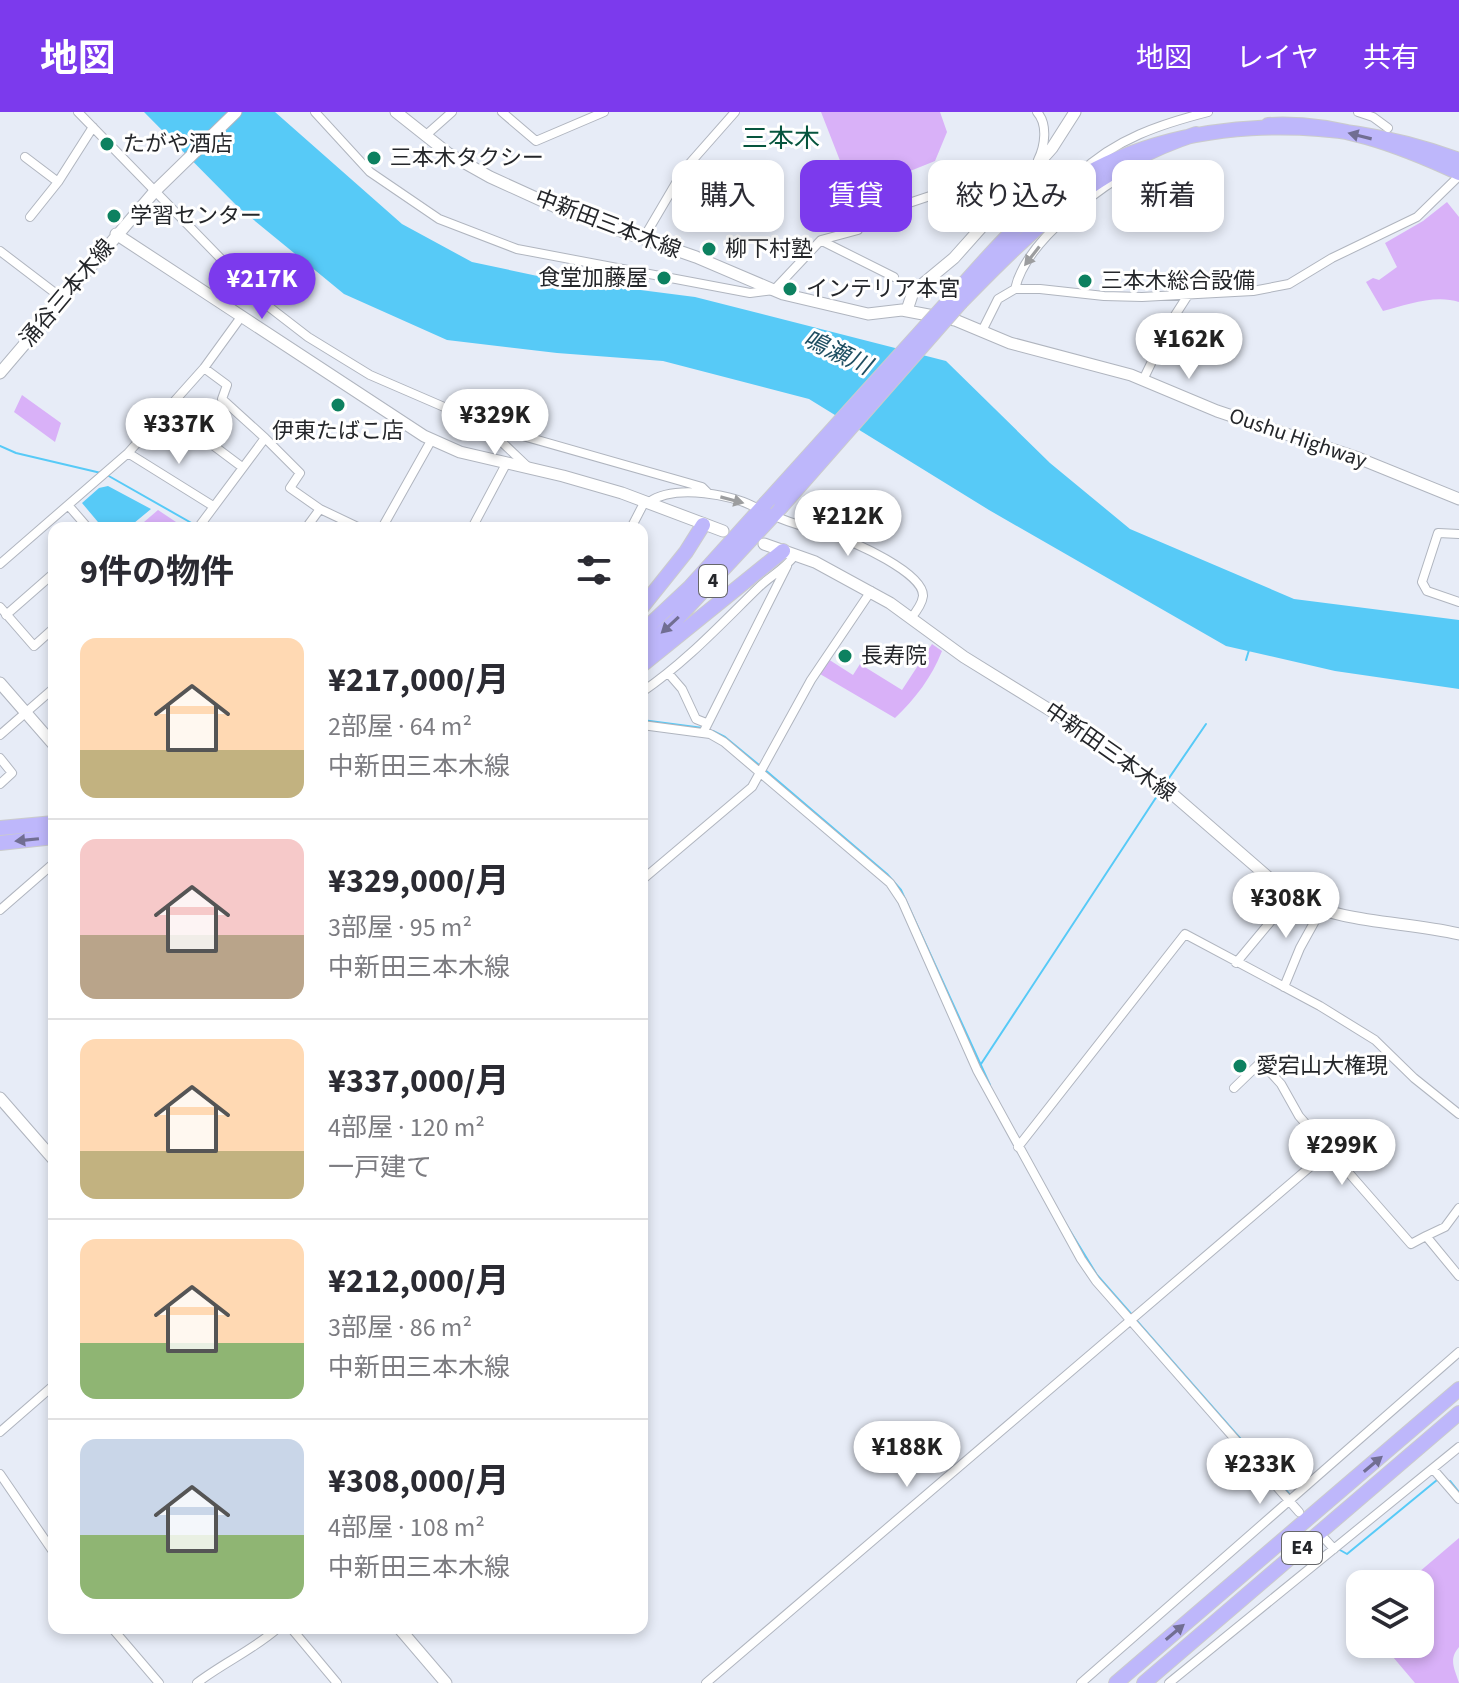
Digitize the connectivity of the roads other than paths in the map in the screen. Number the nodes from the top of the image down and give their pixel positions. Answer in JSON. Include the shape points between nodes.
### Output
{"nodes":[{"id":1,"x":78,"y":112,"type":"edge"},
{"id":2,"x":236,"y":112,"type":"edge"},
{"id":3,"x":315,"y":112,"type":"edge"},
{"id":4,"x":396,"y":112,"type":"edge"},
{"id":5,"x":452,"y":112,"type":"edge"},
{"id":6,"x":502,"y":112,"type":"edge"},
{"id":7,"x":604,"y":112,"type":"edge"},
{"id":8,"x":735,"y":112,"type":"edge"},
{"id":9,"x":1037,"y":112,"type":"edge"},
{"id":10,"x":1075,"y":112,"type":"edge"},
{"id":11,"x":1208,"y":112,"type":"edge"},
{"id":12,"x":1358,"y":112,"type":"edge"},
{"id":13,"x":1257,"y":125,"type":"junction"},
{"id":14,"x":93,"y":127,"type":"junction"},
{"id":15,"x":1388,"y":128,"type":"junction"},
{"id":16,"x":425,"y":136,"type":"junction"},
{"id":17,"x":25,"y":157,"type":"dead end"},
{"id":18,"x":1037,"y":160,"type":"edge"},
{"id":19,"x":1042,"y":160,"type":"edge"},
{"id":20,"x":1096,"y":160,"type":"edge"},
{"id":21,"x":1459,"y":160,"type":"edge"},
{"id":22,"x":1096,"y":168,"type":"edge"},
{"id":23,"x":1459,"y":174,"type":"edge"},
{"id":24,"x":58,"y":182,"type":"junction"},
{"id":25,"x":159,"y":187,"type":"junction"},
{"id":26,"x":928,"y":197,"type":"edge"},
{"id":27,"x":30,"y":217,"type":"dead end"},
{"id":28,"x":976,"y":232,"type":"edge"},
{"id":29,"x":1013,"y":232,"type":"edge"},
{"id":30,"x":116,"y":234,"type":"junction"},
{"id":31,"x":643,"y":239,"type":"junction"},
{"id":32,"x":821,"y":240,"type":"junction"},
{"id":33,"x":1,"y":255,"type":"edge"},
{"id":34,"x":894,"y":277,"type":"dead end"},
{"id":35,"x":1015,"y":289,"type":"junction"},
{"id":36,"x":774,"y":290,"type":"junction"},
{"id":37,"x":1188,"y":295,"type":"junction"},
{"id":38,"x":958,"y":298,"type":"junction"},
{"id":39,"x":63,"y":299,"type":"junction"},
{"id":40,"x":907,"y":310,"type":"junction"},
{"id":41,"x":241,"y":317,"type":"junction"},
{"id":42,"x":982,"y":331,"type":"junction"},
{"id":43,"x":204,"y":368,"type":"junction"},
{"id":44,"x":0,"y":373,"type":"edge"},
{"id":45,"x":1143,"y":380,"type":"junction"},
{"id":46,"x":166,"y":410,"type":"junction"},
{"id":47,"x":484,"y":424,"type":"junction"},
{"id":48,"x":265,"y":438,"type":"junction"},
{"id":49,"x":432,"y":439,"type":"junction"},
{"id":50,"x":128,"y":453,"type":"junction"},
{"id":51,"x":506,"y":464,"type":"junction"},
{"id":52,"x":242,"y":467,"type":"junction"},
{"id":53,"x":528,"y":467,"type":"junction"},
{"id":54,"x":708,"y":493,"type":"junction"},
{"id":55,"x":1459,"y":499,"type":"edge"},
{"id":56,"x":647,"y":502,"type":"junction"},
{"id":57,"x":68,"y":505,"type":"junction"},
{"id":58,"x":213,"y":506,"type":"junction"},
{"id":59,"x":320,"y":509,"type":"junction"},
{"id":60,"x":770,"y":509,"type":"junction"},
{"id":61,"x":48,"y":522,"type":"edge"},
{"id":62,"x":48,"y":522,"type":"edge"},
{"id":63,"x":83,"y":522,"type":"edge"},
{"id":64,"x":202,"y":522,"type":"edge"},
{"id":65,"x":310,"y":522,"type":"edge"},
{"id":66,"x":347,"y":522,"type":"edge"},
{"id":67,"x":386,"y":522,"type":"edge"},
{"id":68,"x":475,"y":522,"type":"edge"},
{"id":69,"x":635,"y":522,"type":"edge"},
{"id":70,"x":703,"y":525,"type":"junction"},
{"id":71,"x":723,"y":531,"type":"dead end"},
{"id":72,"x":1459,"y":534,"type":"edge"},
{"id":73,"x":764,"y":544,"type":"dead end"},
{"id":74,"x":789,"y":557,"type":"junction"},
{"id":75,"x":0,"y":564,"type":"edge"},
{"id":76,"x":48,"y":577,"type":"edge"},
{"id":77,"x":871,"y":591,"type":"junction"},
{"id":78,"x":648,"y":600,"type":"edge"},
{"id":79,"x":1459,"y":602,"type":"edge"},
{"id":80,"x":3,"y":611,"type":"edge"},
{"id":81,"x":911,"y":618,"type":"junction"},
{"id":82,"x":648,"y":626,"type":"edge"},
{"id":83,"x":48,"y":633,"type":"edge"},
{"id":84,"x":648,"y":645,"type":"edge"},
{"id":85,"x":648,"y":661,"type":"edge"},
{"id":86,"x":669,"y":674,"type":"junction"},
{"id":87,"x":0,"y":683,"type":"edge"},
{"id":88,"x":648,"y":688,"type":"edge"},
{"id":89,"x":48,"y":693,"type":"edge"},
{"id":90,"x":26,"y":712,"type":"junction"},
{"id":91,"x":648,"y":725,"type":"edge"},
{"id":92,"x":704,"y":728,"type":"junction"},
{"id":93,"x":0,"y":735,"type":"edge"},
{"id":94,"x":48,"y":738,"type":"edge"},
{"id":95,"x":0,"y":758,"type":"edge"},
{"id":96,"x":763,"y":770,"type":"junction"},
{"id":97,"x":0,"y":784,"type":"edge"},
{"id":98,"x":48,"y":824,"type":"edge"},
{"id":99,"x":0,"y":828,"type":"edge"},
{"id":100,"x":48,"y":838,"type":"edge"},
{"id":101,"x":0,"y":843,"type":"edge"},
{"id":102,"x":48,"y":868,"type":"edge"},
{"id":103,"x":648,"y":875,"type":"edge"},
{"id":104,"x":1291,"y":897,"type":"junction"},
{"id":105,"x":0,"y":910,"type":"edge"},
{"id":106,"x":1321,"y":910,"type":"junction"},
{"id":107,"x":1459,"y":934,"type":"edge"},
{"id":108,"x":1236,"y":963,"type":"junction"},
{"id":109,"x":1284,"y":987,"type":"junction"},
{"id":110,"x":1234,"y":1088,"type":"dead end"},
{"id":111,"x":0,"y":1098,"type":"edge"},
{"id":112,"x":1459,"y":1114,"type":"edge"},
{"id":113,"x":1020,"y":1144,"type":"junction"},
{"id":114,"x":1331,"y":1149,"type":"junction"},
{"id":115,"x":48,"y":1153,"type":"edge"},
{"id":116,"x":1459,"y":1208,"type":"edge"},
{"id":117,"x":1426,"y":1236,"type":"junction"},
{"id":118,"x":1459,"y":1276,"type":"edge"},
{"id":119,"x":1132,"y":1318,"type":"junction"},
{"id":120,"x":1459,"y":1352,"type":"edge"},
{"id":121,"x":1459,"y":1389,"type":"edge"},
{"id":122,"x":48,"y":1390,"type":"edge"},
{"id":123,"x":1459,"y":1413,"type":"edge"},
{"id":124,"x":0,"y":1432,"type":"edge"},
{"id":125,"x":1459,"y":1447,"type":"edge"},
{"id":126,"x":1433,"y":1469,"type":"junction"},
{"id":127,"x":0,"y":1474,"type":"edge"},
{"id":128,"x":1459,"y":1499,"type":"edge"},
{"id":129,"x":1290,"y":1502,"type":"junction"},
{"id":130,"x":1299,"y":1512,"type":"dead end"},
{"id":131,"x":1325,"y":1539,"type":"dead end"},
{"id":132,"x":48,"y":1544,"type":"edge"},
{"id":133,"x":1334,"y":1549,"type":"junction"},
{"id":134,"x":117,"y":1634,"type":"edge"},
{"id":135,"x":271,"y":1634,"type":"edge"},
{"id":136,"x":296,"y":1634,"type":"edge"},
{"id":137,"x":404,"y":1634,"type":"edge"},
{"id":138,"x":159,"y":1683,"type":"edge"},
{"id":139,"x":197,"y":1683,"type":"edge"},
{"id":140,"x":337,"y":1683,"type":"edge"},
{"id":141,"x":446,"y":1683,"type":"edge"},
{"id":142,"x":706,"y":1683,"type":"edge"},
{"id":143,"x":1081,"y":1683,"type":"edge"},
{"id":144,"x":1116,"y":1683,"type":"edge"},
{"id":145,"x":1144,"y":1683,"type":"edge"},
{"id":146,"x":1169,"y":1683,"type":"edge"}],
"edges":[{"from":1,"to":14,"type":"street"},
{"from":2,"to":25,"type":"main road","name":"涌谷三本木線"},
{"from":3,"to":36,"type":"street","via":[[370,172],[439,219],[517,249],[750,293]]},
{"from":4,"to":16,"type":"main road","name":"中新田三本木線"},
{"from":5,"to":16,"type":"street"},
{"from":6,"to":7,"type":"street","via":[[536,141]]},
{"from":8,"to":31,"type":"street","via":[[683,171]]},
{"from":9,"to":18,"type":"street","via":[[1043,122]]},
{"from":10,"to":19,"type":"main road"},
{"from":11,"to":20,"type":"street","via":[[1144,130]]},
{"from":12,"to":15,"type":"street"},
{"from":23,"to":13,"type":"highway","number":"4","one_way":true,"via":[[1389,143],[1321,126]]},
{"from":13,"to":35,"type":"street","one_way":true,"via":[[1184,145],[1114,181],[1040,246],[1021,270]]},
{"from":13,"to":38,"type":"highway","number":"4","via":[[1199,133],[1115,169],[1024,237]]},
{"from":14,"to":24,"type":"street"},
{"from":14,"to":25,"type":"street"},
{"from":15,"to":21,"type":"highway","number":"4"},
{"from":15,"to":22,"type":"highway","number":"4","via":[[1317,116],[1229,119],[1160,134]]},
{"from":16,"to":31,"type":"main road","name":"中新田三本木線","via":[[490,177]]},
{"from":17,"to":24,"type":"street"},
{"from":23,"to":37,"type":"street","via":[[1417,217],[1289,284]]},
{"from":24,"to":27,"type":"street"},
{"from":25,"to":30,"type":"main road","name":"涌谷三本木線"},
{"from":25,"to":47,"type":"street","via":[[264,303],[308,337],[370,375]]},
{"from":26,"to":32,"type":"street","via":[[864,218],[858,230]]},
{"from":28,"to":40,"type":"main road","via":[[913,292]]},
{"from":29,"to":38,"type":"highway","number":"4"},
{"from":30,"to":39,"type":"main road","name":"涌谷三本木線"},
{"from":30,"to":41,"type":"main road"},
{"from":31,"to":36,"type":"main road","name":"中新田三本木線"},
{"from":32,"to":34,"type":"street"},
{"from":32,"to":36,"type":"street"},
{"from":33,"to":39,"type":"street"},
{"from":35,"to":37,"type":"street","via":[[1121,297]]},
{"from":35,"to":42,"type":"street","via":[[998,299]]},
{"from":36,"to":40,"type":"main road","name":"中新田三本木線","via":[[868,314]]},
{"from":37,"to":45,"type":"street"},
{"from":38,"to":60,"type":"highway","number":"4","bridge":true},
{"from":39,"to":44,"type":"main road","name":"涌谷三本木線"},
{"from":40,"to":42,"type":"main road","name":"Oushu Highway"},
{"from":41,"to":43,"type":"street"},
{"from":41,"to":49,"type":"main road"},
{"from":42,"to":45,"type":"main road","name":"Oushu Highway"},
{"from":43,"to":46,"type":"street"},
{"from":43,"to":48,"type":"street","via":[[227,385],[222,399]]},
{"from":45,"to":55,"type":"main road","name":"Oushu Highway"},
{"from":46,"to":50,"type":"street"},
{"from":46,"to":52,"type":"street"},
{"from":47,"to":53,"type":"street"},
{"from":47,"to":54,"type":"street"},
{"from":48,"to":52,"type":"street"},
{"from":48,"to":59,"type":"street","via":[[300,473],[290,488]]},
{"from":49,"to":51,"type":"main road"},
{"from":49,"to":67,"type":"street"},
{"from":50,"to":57,"type":"street"},
{"from":50,"to":58,"type":"street"},
{"from":51,"to":53,"type":"main road"},
{"from":51,"to":68,"type":"street"},
{"from":52,"to":58,"type":"street"},
{"from":53,"to":56,"type":"main road"},
{"from":54,"to":56,"type":"street","via":[[666,495]]},
{"from":54,"to":60,"type":"street","one_way":true},
{"from":56,"to":69,"type":"street"},
{"from":56,"to":70,"type":"main road"},
{"from":57,"to":62,"type":"street"},
{"from":57,"to":63,"type":"street"},
{"from":58,"to":64,"type":"street"},
{"from":59,"to":65,"type":"street"},
{"from":59,"to":66,"type":"street"},
{"from":60,"to":81,"type":"street","via":[[835,535],[911,575],[923,596]]},
{"from":60,"to":82,"type":"highway","number":"4"},
{"from":60,"to":84,"type":"highway","number":"4","one_way":true,"via":[[674,622]]},
{"from":61,"to":75,"type":"street"},
{"from":70,"to":71,"type":"main road"},
{"from":70,"to":78,"type":"highway"},
{"from":72,"to":79,"type":"street","via":[[1438,533],[1422,582],[1427,591]]},
{"from":73,"to":74,"type":"main road","name":"中新田三本木線"},
{"from":74,"to":77,"type":"main road","name":"中新田三本木線","via":[[815,562]]},
{"from":74,"to":85,"type":"highway"},
{"from":74,"to":86,"type":"street"},
{"from":74,"to":92,"type":"street"},
{"from":76,"to":80,"type":"street"},
{"from":77,"to":81,"type":"main road","name":"中新田三本木線"},
{"from":77,"to":96,"type":"street","via":[[811,680]]},
{"from":80,"to":83,"type":"street","via":[[34,646]]},
{"from":81,"to":104,"type":"main road","name":"中新田三本木線","via":[[1170,792]]},
{"from":86,"to":88,"type":"street"},
{"from":86,"to":92,"type":"street"},
{"from":87,"to":90,"type":"main road"},
{"from":89,"to":90,"type":"street"},
{"from":90,"to":93,"type":"street"},
{"from":90,"to":94,"type":"main road"},
{"from":91,"to":92,"type":"street"},
{"from":92,"to":96,"type":"street"},
{"from":95,"to":97,"type":"street","via":[[12,773]]},
{"from":96,"to":103,"type":"street","via":[[752,787]]},
{"from":96,"to":113,"type":"street","via":[[898,894],[977,1070]]},
{"from":98,"to":99,"type":"highway"},
{"from":100,"to":101,"type":"highway","one_way":true},
{"from":102,"to":105,"type":"street"},
{"from":104,"to":106,"type":"main road","name":"中新田三本木線"},
{"from":104,"to":108,"type":"street"},
{"from":106,"to":107,"type":"main road","name":"中新田三本木線"},
{"from":106,"to":109,"type":"street"},
{"from":108,"to":109,"type":"street"},
{"from":108,"to":113,"type":"street","via":[[1181,936]]},
{"from":109,"to":112,"type":"street","via":[[1375,1040]]},
{"from":110,"to":114,"type":"street","via":[[1261,1062],[1299,1116]]},
{"from":111,"to":115,"type":"main road"},
{"from":113,"to":119,"type":"street","via":[[1081,1259]]},
{"from":114,"to":117,"type":"street","via":[[1411,1244]]},
{"from":114,"to":119,"type":"street"},
{"from":116,"to":117,"type":"street","via":[[1445,1227]]},
{"from":117,"to":118,"type":"street"},
{"from":119,"to":129,"type":"street"},
{"from":119,"to":142,"type":"street"},
{"from":120,"to":129,"type":"street"},
{"from":144,"to":121,"type":"highway","number":"E4","one_way":true},
{"from":122,"to":124,"type":"street"},
{"from":123,"to":145,"type":"highway","number":"E4"},
{"from":125,"to":126,"type":"street"},
{"from":126,"to":128,"type":"street"},
{"from":126,"to":133,"type":"street"},
{"from":127,"to":132,"type":"street"},
{"from":129,"to":130,"type":"street"},
{"from":129,"to":143,"type":"street"},
{"from":131,"to":133,"type":"street"},
{"from":133,"to":146,"type":"street"},
{"from":134,"to":138,"type":"street"},
{"from":135,"to":139,"type":"street"},
{"from":136,"to":140,"type":"street"},
{"from":137,"to":141,"type":"main road"}]}
